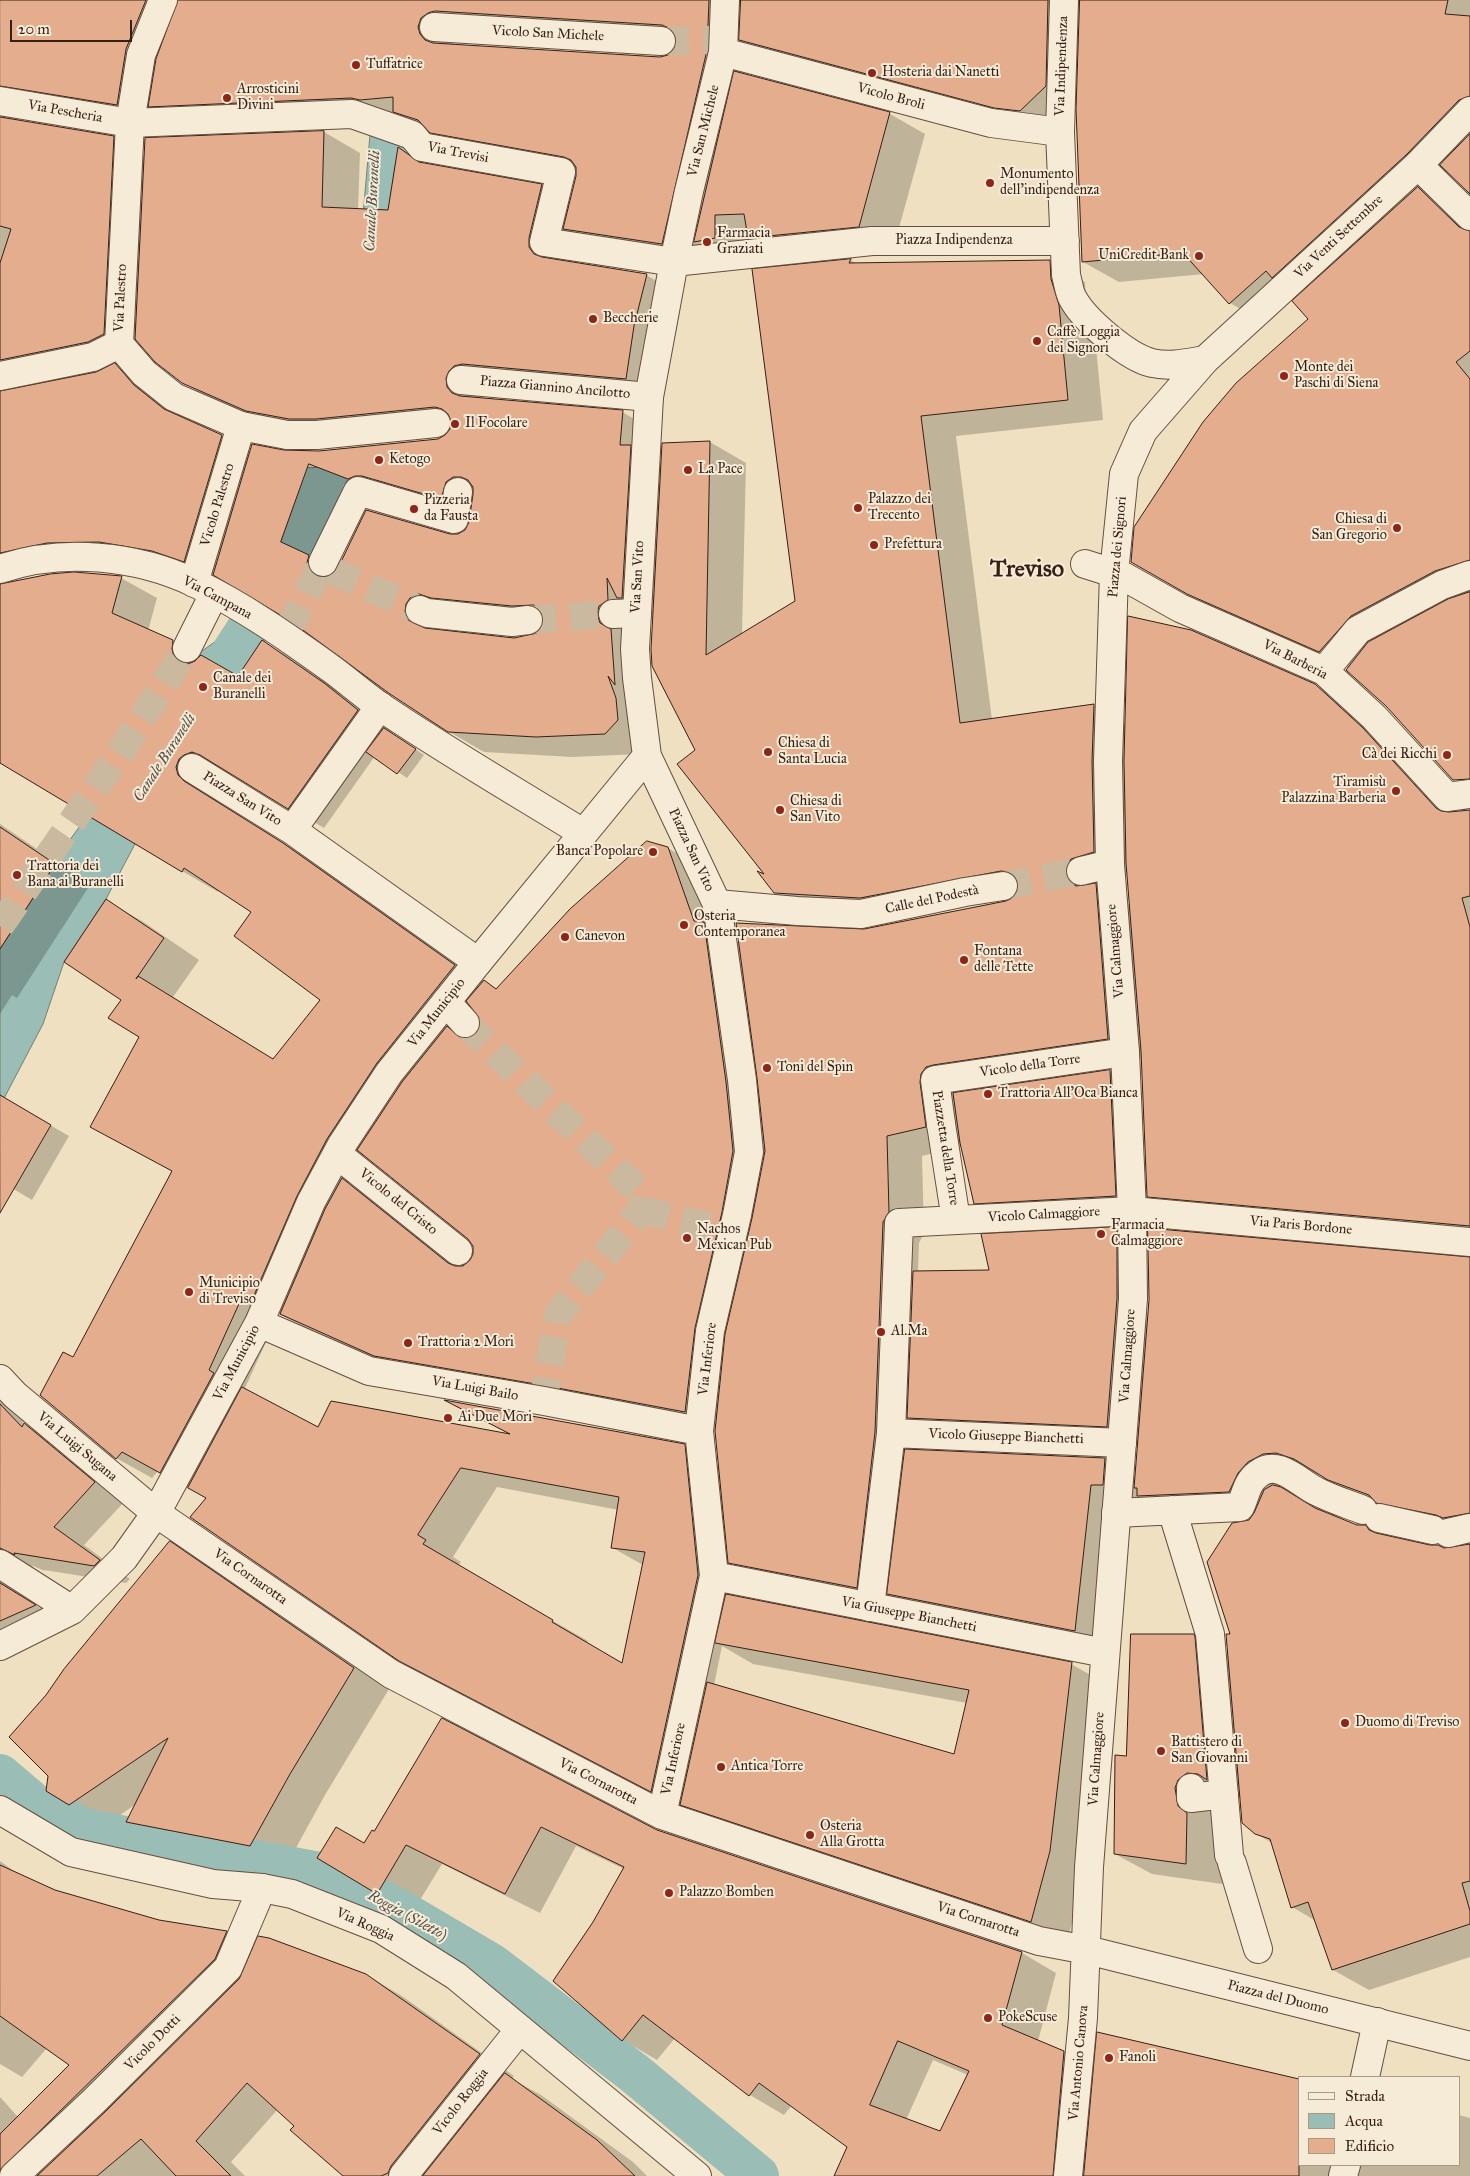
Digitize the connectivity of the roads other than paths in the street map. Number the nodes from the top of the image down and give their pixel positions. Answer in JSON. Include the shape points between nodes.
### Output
{"nodes":[{"id":1,"x":163,"y":0,"type":"edge"},
{"id":2,"x":725,"y":0,"type":"edge"},
{"id":3,"x":1064,"y":0,"type":"edge"},
{"id":4,"x":434,"y":27,"type":"dead end"},
{"id":5,"x":661,"y":41,"type":"tunnel mouth"},
{"id":6,"x":719,"y":44,"type":"junction"},
{"id":7,"x":0,"y":101,"type":"edge"},
{"id":8,"x":1470,"y":111,"type":"edge"},
{"id":9,"x":130,"y":123,"type":"junction"},
{"id":10,"x":1060,"y":132,"type":"junction"},
{"id":11,"x":1418,"y":165,"type":"junction"},
{"id":12,"x":1470,"y":216,"type":"edge"},
{"id":13,"x":1065,"y":241,"type":"junction"},
{"id":14,"x":674,"y":262,"type":"junction"},
{"id":15,"x":119,"y":344,"type":"junction"},
{"id":16,"x":1205,"y":360,"type":"junction"},
{"id":17,"x":0,"y":376,"type":"edge"},
{"id":18,"x":461,"y":380,"type":"dead end"},
{"id":19,"x":649,"y":397,"type":"junction"},
{"id":20,"x":436,"y":423,"type":"dead end"},
{"id":21,"x":241,"y":426,"type":"junction"},
{"id":22,"x":458,"y":492,"type":"dead end"},
{"id":23,"x":323,"y":562,"type":"dead end"},
{"id":24,"x":1085,"y":564,"type":"dead end"},
{"id":25,"x":0,"y":569,"type":"edge"},
{"id":26,"x":1114,"y":573,"type":"junction"},
{"id":27,"x":1470,"y":575,"type":"edge"},
{"id":28,"x":204,"y":588,"type":"junction"},
{"id":29,"x":420,"y":610,"type":"tunnel mouth"},
{"id":30,"x":528,"y":620,"type":"tunnel mouth"},
{"id":31,"x":186,"y":648,"type":"tunnel mouth"},
{"id":32,"x":1324,"y":671,"type":"junction"},
{"id":33,"x":380,"y":706,"type":"junction"},
{"id":34,"x":647,"y":756,"type":"junction"},
{"id":35,"x":1108,"y":761,"type":"joint"},
{"id":36,"x":192,"y":768,"type":"dead end"},
{"id":37,"x":1470,"y":794,"type":"edge"},
{"id":38,"x":292,"y":830,"type":"junction"},
{"id":39,"x":582,"y":833,"type":"junction"},
{"id":40,"x":1110,"y":864,"type":"junction"},
{"id":41,"x":1081,"y":871,"type":"tunnel mouth"},
{"id":42,"x":1003,"y":886,"type":"tunnel mouth"},
{"id":43,"x":717,"y":904,"type":"junction"},
{"id":44,"x":861,"y":914,"type":"joint"},
{"id":45,"x":478,"y":962,"type":"junction"},
{"id":46,"x":446,"y":1002,"type":"junction"},
{"id":47,"x":465,"y":1022,"type":"tunnel mouth"},
{"id":48,"x":1125,"y":1052,"type":"junction"},
{"id":49,"x":935,"y":1080,"type":"joint"},
{"id":50,"x":337,"y":1154,"type":"junction"},
{"id":51,"x":1132,"y":1211,"type":"junction"},
{"id":52,"x":956,"y":1220,"type":"junction"},
{"id":53,"x":1470,"y":1242,"type":"edge"},
{"id":54,"x":458,"y":1251,"type":"dead end"},
{"id":55,"x":259,"y":1323,"type":"junction"},
{"id":56,"x":0,"y":1379,"type":"edge"},
{"id":57,"x":699,"y":1431,"type":"junction"},
{"id":58,"x":890,"y":1433,"type":"junction"},
{"id":59,"x":1122,"y":1443,"type":"junction"},
{"id":60,"x":1172,"y":1510,"type":"junction"},
{"id":61,"x":1116,"y":1512,"type":"junction"},
{"id":62,"x":156,"y":1513,"type":"junction"},
{"id":63,"x":1450,"y":1530,"type":"edge"},
{"id":64,"x":0,"y":1564,"type":"edge"},
{"id":65,"x":714,"y":1576,"type":"junction"},
{"id":66,"x":870,"y":1608,"type":"junction"},
{"id":67,"x":72,"y":1610,"type":"junction"},
{"id":68,"x":0,"y":1646,"type":"edge"},
{"id":69,"x":1105,"y":1653,"type":"junction"},
{"id":70,"x":1191,"y":1788,"type":"dead end"},
{"id":71,"x":1224,"y":1794,"type":"junction"},
{"id":72,"x":0,"y":1810,"type":"edge"},
{"id":73,"x":662,"y":1815,"type":"junction"},
{"id":74,"x":262,"y":1888,"type":"junction"},
{"id":75,"x":1258,"y":1948,"type":"dead end"},
{"id":76,"x":1087,"y":1950,"type":"junction"},
{"id":77,"x":1377,"y":2022,"type":"junction"},
{"id":78,"x":520,"y":2029,"type":"junction"},
{"id":79,"x":1470,"y":2046,"type":"edge"},
{"id":80,"x":1365,"y":2076,"type":"edge"},
{"id":81,"x":14,"y":2176,"type":"edge"},
{"id":82,"x":403,"y":2176,"type":"edge"},
{"id":83,"x":697,"y":2176,"type":"edge"},
{"id":84,"x":1068,"y":2176,"type":"edge"}],
"edges":[{"from":1,"to":9,"type":"street","name":"Via Palestro","via":[[141,55]]},
{"from":2,"to":6,"type":"street","name":"Via San Michele"},
{"from":3,"to":10,"type":"street","name":"Via Indipendenza"},
{"from":4,"to":5,"type":"street","name":"Vicolo San Michele"},
{"from":6,"to":10,"type":"street","name":"Vicolo Broli","via":[[991,123]]},
{"from":6,"to":14,"type":"street","name":"Via San Michele"},
{"from":7,"to":9,"type":"street","name":"Via Pescheria"},
{"from":8,"to":11,"type":"street","name":"Via Venti Settembre"},
{"from":9,"to":14,"type":"street","name":"Via Trevisi","via":[[352,114],[412,134],[422,147],[561,172],[544,242]]},
{"from":9,"to":15,"type":"street","name":"Via Palestro"},
{"from":10,"to":13,"type":"street"},
{"from":11,"to":12,"type":"street"},
{"from":11,"to":16,"type":"street","name":"Via Venti Settembre"},
{"from":13,"to":14,"type":"street","name":"Piazza Indipendenza","via":[[872,241]]},
{"from":13,"to":16,"type":"street","via":[[1066,275],[1071,296],[1084,315],[1102,332],[1150,363],[1179,365]]},
{"from":14,"to":19,"type":"street","name":"Via San Michele"},
{"from":15,"to":17,"type":"street","via":[[94,357]]},
{"from":15,"to":21,"type":"street","name":"Via Palestro","via":[[144,373],[174,397]]},
{"from":16,"to":26,"type":"street","name":"Piazza dei Signori","via":[[1143,431],[1124,474]]},
{"from":18,"to":19,"type":"street","name":"Piazza Giannino Ancilotto"},
{"from":19,"to":34,"type":"street","name":"Via San Vito","via":[[625,614],[635,649]]},
{"from":20,"to":21,"type":"street","name":"Via Palestro","via":[[287,436]]},
{"from":21,"to":28,"type":"street","name":"Vicolo Palestro"},
{"from":22,"to":23,"type":"street","via":[[454,519],[358,491]]},
{"from":24,"to":26,"type":"street","name":"Via Barberia"},
{"from":25,"to":28,"type":"street","name":"Via Campana","via":[[16,564],[89,556],[144,565]]},
{"from":26,"to":32,"type":"street","name":"Via Barberia","via":[[1180,608]]},
{"from":26,"to":35,"type":"street","name":"Piazza dei Signori"},
{"from":27,"to":32,"type":"street","via":[[1442,585],[1358,630]]},
{"from":28,"to":31,"type":"street","name":"Vicolo Palestro"},
{"from":28,"to":33,"type":"street","name":"Via Campana","via":[[282,633]]},
{"from":29,"to":30,"type":"street","via":[[512,622]]},
{"from":32,"to":37,"type":"street","name":"Via Barberia","via":[[1374,717],[1447,798]]},
{"from":33,"to":38,"type":"street","name":"Piazza San Vito"},
{"from":33,"to":39,"type":"street"},
{"from":34,"to":39,"type":"street"},
{"from":34,"to":43,"type":"street","name":"Piazza San Vito"},
{"from":35,"to":40,"type":"street","name":"Via Calmaggiore"},
{"from":36,"to":38,"type":"street","name":"Piazza San Vito"},
{"from":38,"to":45,"type":"street","name":"Piazza San Vito"},
{"from":39,"to":45,"type":"street"},
{"from":40,"to":41,"type":"street"},
{"from":40,"to":48,"type":"street","name":"Via Calmaggiore"},
{"from":42,"to":44,"type":"street","name":"Calle del Podestà"},
{"from":43,"to":44,"type":"street","name":"Piazza San Vito"},
{"from":43,"to":57,"type":"street","name":"Via Inferiore","via":[[749,1152],[725,1230]]},
{"from":45,"to":46,"type":"street","name":"Via Municipio"},
{"from":46,"to":47,"type":"street"},
{"from":46,"to":50,"type":"street","name":"Via Municipio","via":[[389,1073]]},
{"from":48,"to":49,"type":"street","name":"Vicolo della Torre"},
{"from":48,"to":51,"type":"street","name":"Via Calmaggiore"},
{"from":49,"to":52,"type":"street","name":"Piazzetta della Torre"},
{"from":50,"to":54,"type":"street","name":"Vicolo del Cristo"},
{"from":50,"to":55,"type":"street","name":"Via Municipio","via":[[311,1202]]},
{"from":51,"to":52,"type":"street","name":"Vicolo Calmaggiore"},
{"from":51,"to":53,"type":"street","name":"Via Paris Bordone"},
{"from":51,"to":59,"type":"street","name":"Via Calmaggiore","via":[[1133,1299]]},
{"from":52,"to":58,"type":"street","name":"Piazzetta della Torre","via":[[899,1223]]},
{"from":55,"to":57,"type":"street","name":"Via Luigi Bailo","via":[[369,1371],[545,1396]]},
{"from":55,"to":62,"type":"street","name":"Via Municipio"},
{"from":56,"to":62,"type":"street","name":"Via Luigi Sugana"},
{"from":57,"to":65,"type":"street","name":"Via Inferiore"},
{"from":58,"to":59,"type":"street","name":"Vicolo Giuseppe Bianchetti"},
{"from":58,"to":66,"type":"street"},
{"from":59,"to":61,"type":"street","name":"Via Calmaggiore"},
{"from":60,"to":61,"type":"street"},
{"from":60,"to":63,"type":"street","via":[[1240,1507],[1249,1483],[1270,1468],[1288,1472],[1316,1491],[1371,1514]]},
{"from":60,"to":71,"type":"street","via":[[1210,1634]]},
{"from":61,"to":69,"type":"street","name":"Via Calmaggiore"},
{"from":62,"to":67,"type":"street","name":"Via Municipio","via":[[124,1558]]},
{"from":62,"to":73,"type":"street","name":"Via Cornarotta","via":[[391,1674]]},
{"from":64,"to":67,"type":"street"},
{"from":65,"to":66,"type":"street","name":"Via Giuseppe Bianchetti"},
{"from":65,"to":73,"type":"street","name":"Via Inferiore"},
{"from":66,"to":69,"type":"street","name":"Via Giuseppe Bianchetti"},
{"from":67,"to":68,"type":"street","name":"Via Municipio"},
{"from":69,"to":76,"type":"street","name":"Via Calmaggiore","via":[[1089,1868]]},
{"from":70,"to":71,"type":"street","via":[[1191,1798]]},
{"from":71,"to":75,"type":"street","via":[[1230,1859]]},
{"from":72,"to":74,"type":"street","name":"Via Roggia","via":[[71,1852],[213,1884]]},
{"from":73,"to":76,"type":"street","name":"Via Cornarotta","via":[[1039,1941]]},
{"from":74,"to":78,"type":"street","name":"Via Roggia","via":[[292,1894],[381,1929],[456,1976]]},
{"from":74,"to":81,"type":"street","name":"Vicolo Dotti","via":[[228,1968]]},
{"from":76,"to":77,"type":"street","name":"Piazza del Duomo"},
{"from":76,"to":84,"type":"street","name":"Via Antonio Canova"},
{"from":77,"to":79,"type":"street","name":"Piazza del Duomo"},
{"from":77,"to":80,"type":"street"},
{"from":78,"to":82,"type":"street","name":"Vicolo Roggia"},
{"from":78,"to":83,"type":"street","name":"Via Roggia"}]}
